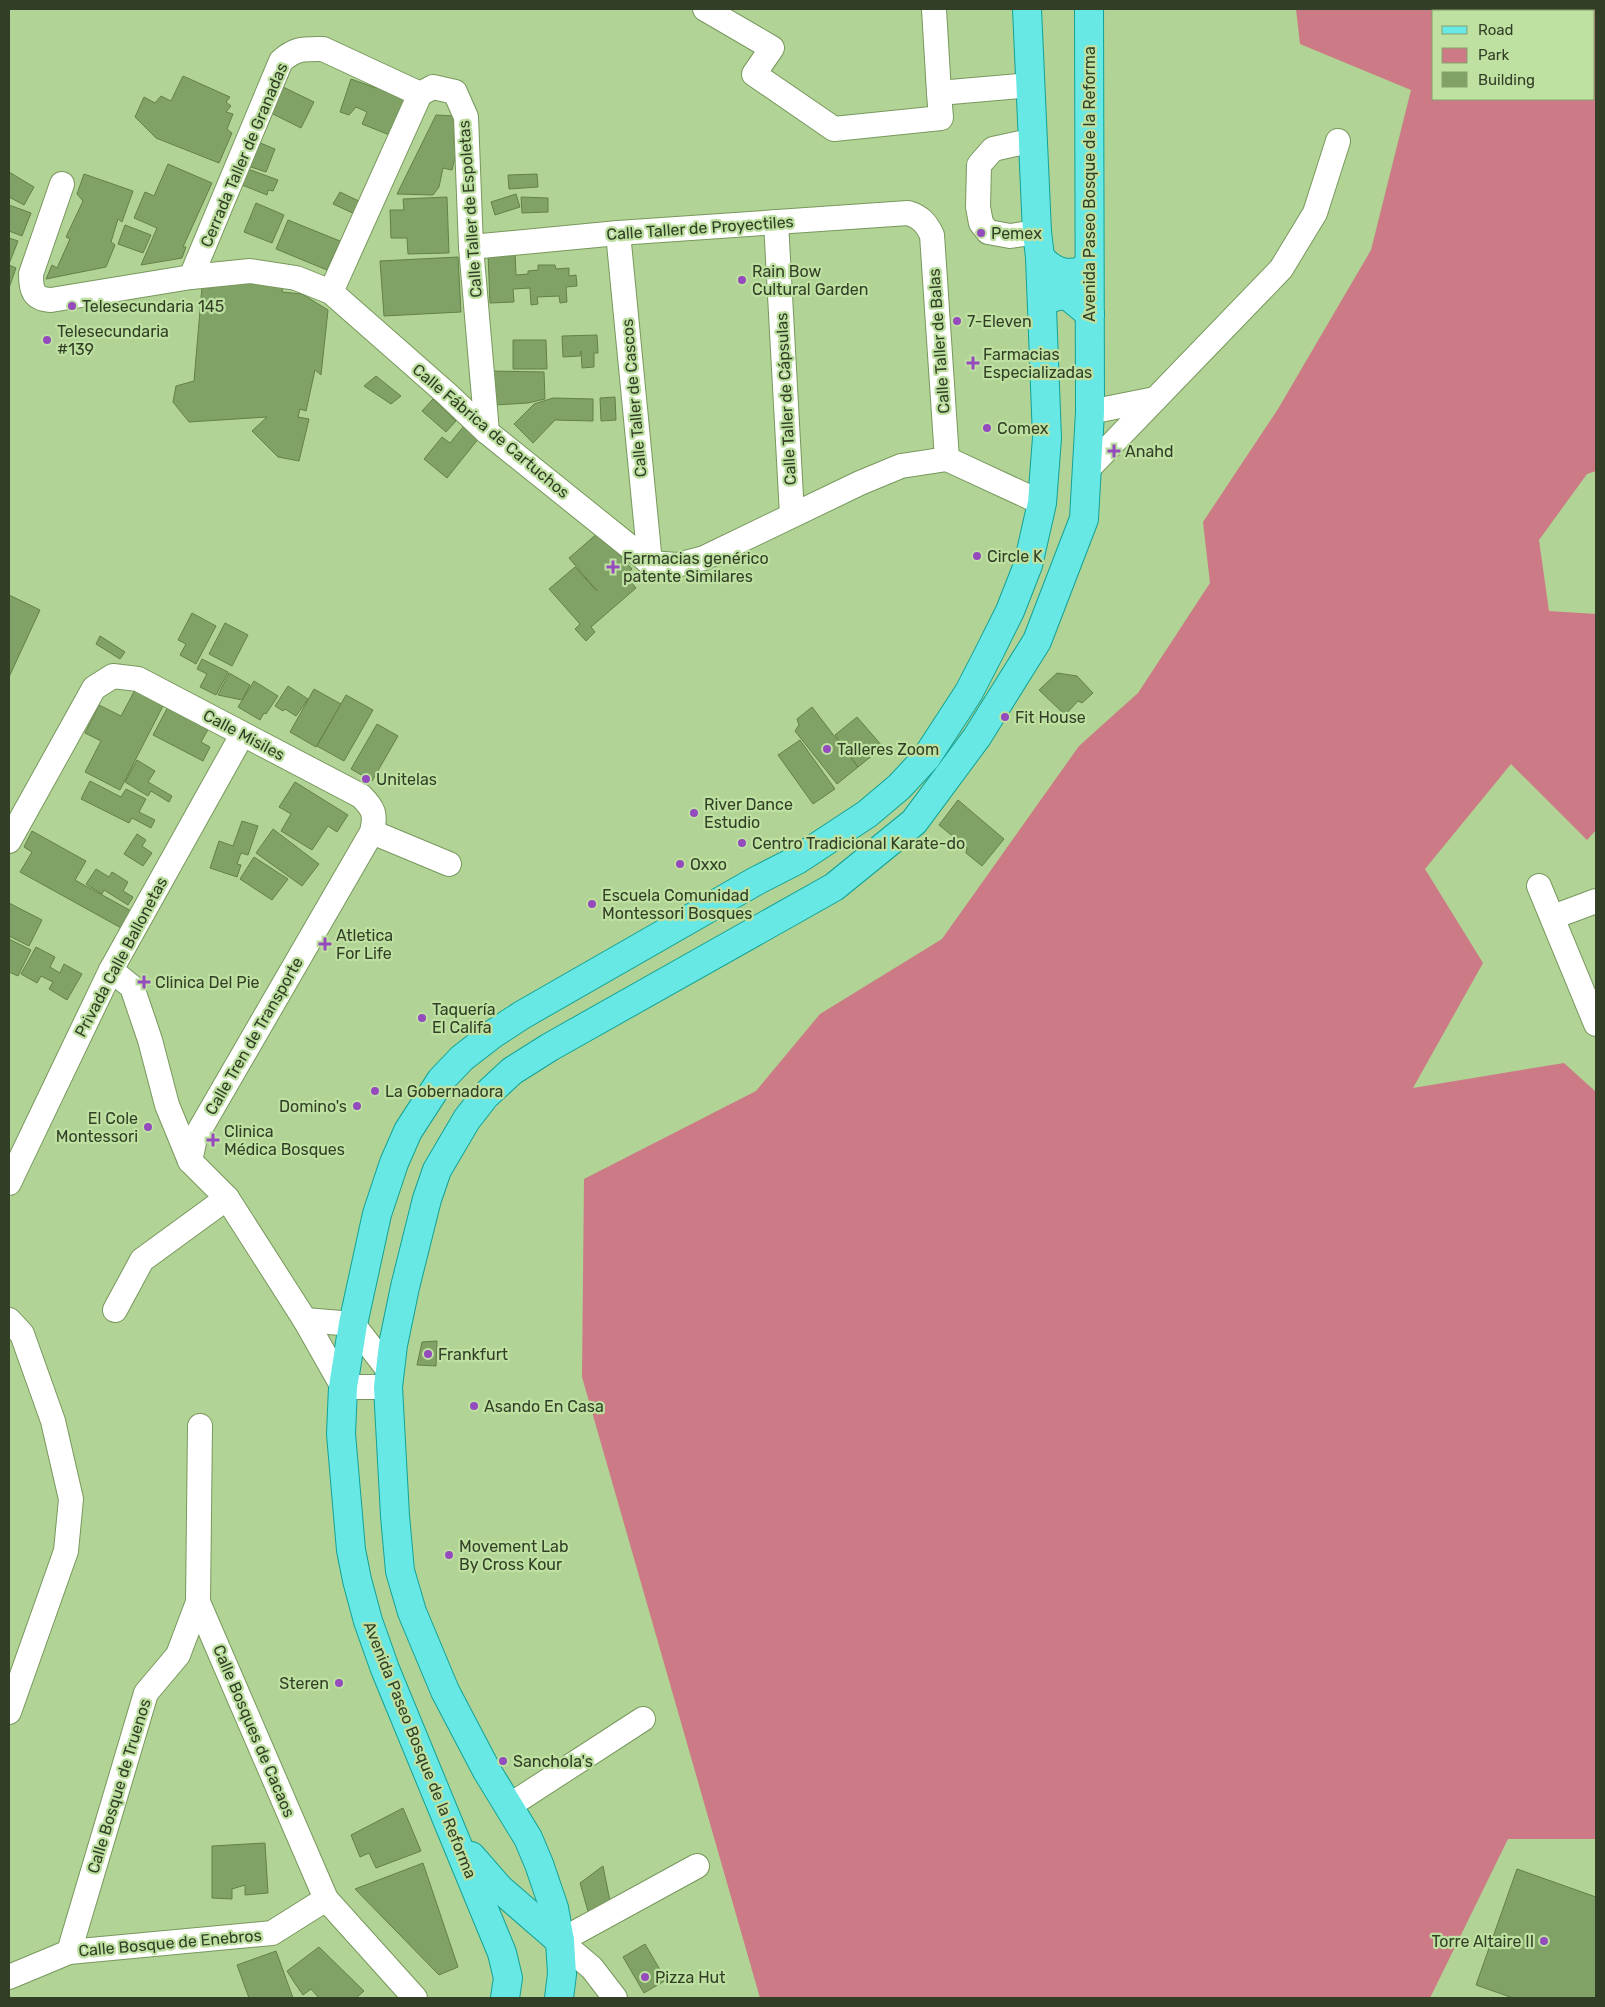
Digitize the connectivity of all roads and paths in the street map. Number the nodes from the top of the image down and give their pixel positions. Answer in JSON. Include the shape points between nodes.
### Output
{"nodes":[{"id":1,"x":705,"y":9,"type":"edge"},
{"id":2,"x":934,"y":9,"type":"edge"},
{"id":3,"x":1027,"y":9,"type":"edge"},
{"id":4,"x":1089,"y":9,"type":"edge"},
{"id":5,"x":1031,"y":85,"type":"junction"},
{"id":6,"x":939,"y":93,"type":"junction"},
{"id":7,"x":420,"y":94,"type":"junction"},
{"id":8,"x":1034,"y":140,"type":"junction"},
{"id":9,"x":1338,"y":141,"type":"dead end"},
{"id":10,"x":62,"y":184,"type":"dead end"},
{"id":11,"x":776,"y":222,"type":"junction"},
{"id":12,"x":926,"y":223,"type":"joint"},
{"id":13,"x":618,"y":233,"type":"junction"},
{"id":14,"x":1039,"y":245,"type":"junction"},
{"id":15,"x":471,"y":247,"type":"junction"},
{"id":16,"x":1089,"y":263,"type":"junction"},
{"id":17,"x":191,"y":277,"type":"junction"},
{"id":18,"x":331,"y":292,"type":"junction"},
{"id":19,"x":1042,"y":301,"type":"junction"},
{"id":20,"x":1090,"y":314,"type":"junction"},
{"id":21,"x":1155,"y":399,"type":"junction"},
{"id":22,"x":1090,"y":412,"type":"junction"},
{"id":23,"x":487,"y":432,"type":"junction"},
{"id":24,"x":947,"y":459,"type":"junction"},
{"id":25,"x":1086,"y":471,"type":"junction"},
{"id":26,"x":1042,"y":503,"type":"junction"},
{"id":27,"x":792,"y":515,"type":"junction"},
{"id":28,"x":650,"y":563,"type":"junction"},
{"id":29,"x":242,"y":735,"type":"junction"},
{"id":30,"x":372,"y":832,"type":"junction"},
{"id":31,"x":9,"y":841,"type":"edge"},
{"id":32,"x":797,"y":860,"type":"junction"},
{"id":33,"x":449,"y":864,"type":"dead end"},
{"id":34,"x":756,"y":881,"type":"junction"},
{"id":35,"x":1539,"y":886,"type":"dead end"},
{"id":36,"x":820,"y":896,"type":"junction"},
{"id":37,"x":1596,"y":901,"type":"edge"},
{"id":38,"x":1553,"y":917,"type":"junction"},
{"id":39,"x":772,"y":922,"type":"junction"},
{"id":40,"x":111,"y":970,"type":"junction"},
{"id":41,"x":1596,"y":1024,"type":"edge"},
{"id":42,"x":190,"y":1161,"type":"junction"},
{"id":43,"x":9,"y":1184,"type":"edge"},
{"id":44,"x":228,"y":1198,"type":"junction"},
{"id":45,"x":115,"y":1310,"type":"dead end"},
{"id":46,"x":354,"y":1319,"type":"junction"},
{"id":47,"x":399,"y":1319,"type":"junction"},
{"id":48,"x":9,"y":1320,"type":"edge"},
{"id":49,"x":305,"y":1320,"type":"junction"},
{"id":50,"x":389,"y":1380,"type":"junction"},
{"id":51,"x":342,"y":1387,"type":"junction"},
{"id":52,"x":200,"y":1426,"type":"dead end"},
{"id":53,"x":198,"y":1602,"type":"junction"},
{"id":54,"x":9,"y":1712,"type":"edge"},
{"id":55,"x":643,"y":1719,"type":"dead end"},
{"id":56,"x":509,"y":1806,"type":"junction"},
{"id":57,"x":454,"y":1835,"type":"junction"},
{"id":58,"x":697,"y":1866,"type":"dead end"},
{"id":59,"x":326,"y":1899,"type":"junction"},
{"id":60,"x":560,"y":1942,"type":"junction"},
{"id":61,"x":69,"y":1952,"type":"junction"},
{"id":62,"x":10,"y":1973,"type":"edge"},
{"id":63,"x":415,"y":1998,"type":"edge"},
{"id":64,"x":505,"y":1998,"type":"edge"},
{"id":65,"x":560,"y":1998,"type":"edge"},
{"id":66,"x":615,"y":1998,"type":"edge"}],
"edges":[{"from":1,"to":6,"type":"street","via":[[772,48],[754,74],[834,129],[941,118]]},
{"from":2,"to":6,"type":"street"},
{"from":3,"to":5,"type":"main road","name":"Avenida Paseo Bosque de la Reforma"},
{"from":4,"to":16,"type":"main road","name":"Avenida Paseo Bosque de la Reforma"},
{"from":5,"to":6,"type":"street"},
{"from":5,"to":8,"type":"main road","name":"Avenida Paseo Bosque de la Reforma"},
{"from":7,"to":15,"type":"street","name":"Calle Taller de Espoletas","via":[[433,87],[455,92],[466,117]]},
{"from":7,"to":17,"type":"street","name":"Cerrada Taller de Granadas","via":[[322,49],[292,51],[281,61]]},
{"from":7,"to":18,"type":"street"},
{"from":8,"to":14,"type":"main road","name":"Avenida Paseo Bosque de la Reforma"},
{"from":8,"to":14,"type":"street","via":[[993,149],[980,165],[978,207],[981,223],[988,232]]},
{"from":9,"to":21,"type":"street","via":[[1315,212],[1281,269]]},
{"from":10,"to":17,"type":"street","name":"Calle Fábrica de Cartuchos","via":[[31,274],[31,284],[42,299]]},
{"from":11,"to":12,"type":"street","name":"Calle Taller de Proyectiles","via":[[908,213]]},
{"from":11,"to":13,"type":"street","name":"Calle Taller de Proyectiles"},
{"from":11,"to":27,"type":"street","name":"Calle Taller de Cápsulas"},
{"from":12,"to":24,"type":"street","name":"Calle Taller de Balas","via":[[932,234]]},
{"from":13,"to":15,"type":"street","name":"Calle Taller de Proyectiles"},
{"from":13,"to":28,"type":"street","name":"Calle Taller de Cascos"},
{"from":14,"to":16,"type":"main road","via":[[1050,268],[1062,273],[1082,271]]},
{"from":14,"to":19,"type":"main road","name":"Avenida Paseo Bosque de la Reforma"},
{"from":15,"to":23,"type":"street","name":"Calle Taller de Espoletas"},
{"from":16,"to":20,"type":"main road","name":"Avenida Paseo Bosque de la Reforma"},
{"from":17,"to":18,"type":"street","name":"Calle Fábrica de Cartuchos","via":[[250,271],[296,278]]},
{"from":18,"to":23,"type":"street","name":"Calle Fábrica de Cartuchos"},
{"from":19,"to":20,"type":"main road","via":[[1067,295]]},
{"from":19,"to":26,"type":"main road","name":"Avenida Paseo Bosque de la Reforma","via":[[1047,438]]},
{"from":20,"to":22,"type":"main road","name":"Avenida Paseo Bosque de la Reforma"},
{"from":21,"to":22,"type":"street"},
{"from":21,"to":25,"type":"street"},
{"from":22,"to":25,"type":"main road","name":"Avenida Paseo Bosque de la Reforma"},
{"from":23,"to":28,"type":"street","name":"Calle Fábrica de Cartuchos"},
{"from":24,"to":26,"type":"street"},
{"from":24,"to":27,"type":"street","via":[[901,466]]},
{"from":25,"to":36,"type":"main road","name":"Avenida Paseo Bosque de la Reforma","via":[[1084,519],[1037,641],[977,738],[914,822]]},
{"from":26,"to":32,"type":"main road","name":"Avenida Paseo Bosque de la Reforma","via":[[1028,565],[1010,611],[949,726],[899,788],[867,814]]},
{"from":27,"to":28,"type":"street","via":[[704,558],[676,565]]},
{"from":29,"to":30,"type":"street","name":"Calle Misiles","via":[[361,796],[371,806],[375,818]]},
{"from":29,"to":31,"type":"street","name":"Calle Misiles","via":[[138,678],[113,676],[94,688]]},
{"from":29,"to":40,"type":"street","name":"Privada Calle Ballonetas"},
{"from":30,"to":33,"type":"street"},
{"from":30,"to":42,"type":"street","name":"Calle Tren de Transporte","via":[[195,1138]]},
{"from":32,"to":34,"type":"main road","name":"Avenida Paseo Bosque de la Reforma"},
{"from":32,"to":36,"type":"main road","via":[[791,873],[792,886],[799,894]]},
{"from":34,"to":39,"type":"main road","via":[[768,884],[776,896],[777,906]]},
{"from":34,"to":46,"type":"main road","name":"Avenida Paseo Bosque de la Reforma","via":[[522,1015],[462,1058],[441,1080],[408,1131],[385,1187]]},
{"from":35,"to":38,"type":"street"},
{"from":36,"to":39,"type":"main road","name":"Avenida Paseo Bosque de la Reforma"},
{"from":37,"to":38,"type":"street"},
{"from":38,"to":41,"type":"street"},
{"from":39,"to":47,"type":"main road","name":"Avenida Paseo Bosque de la Reforma","via":[[550,1047],[512,1071],[485,1096],[467,1119],[438,1170],[424,1208]]},
{"from":40,"to":42,"type":"street","via":[[132,987],[167,1105]]},
{"from":40,"to":43,"type":"street","name":"Privada Calle Ballonetas"},
{"from":42,"to":44,"type":"street"},
{"from":44,"to":45,"type":"street","via":[[142,1260]]},
{"from":44,"to":49,"type":"street"},
{"from":46,"to":47,"type":"main road","via":[[374,1331],[390,1328]]},
{"from":46,"to":49,"type":"street"},
{"from":46,"to":50,"type":"street"},
{"from":46,"to":51,"type":"main road","name":"Avenida Paseo Bosque de la Reforma"},
{"from":47,"to":50,"type":"main road","name":"Avenida Paseo Bosque de la Reforma"},
{"from":48,"to":54,"type":"street","via":[[22,1334],[50,1412],[71,1498],[66,1551]]},
{"from":49,"to":51,"type":"street"},
{"from":50,"to":51,"type":"street"},
{"from":50,"to":56,"type":"main road","name":"Avenida Paseo Bosque de la Reforma","via":[[400,1571],[412,1612],[445,1690]]},
{"from":51,"to":57,"type":"main road","name":"Avenida Paseo Bosque de la Reforma","via":[[343,1466],[356,1580],[385,1670]]},
{"from":52,"to":53,"type":"street","name":"Calle Bosques de Cacaos"},
{"from":53,"to":59,"type":"street","name":"Calle Bosques de Cacaos"},
{"from":53,"to":61,"type":"street","name":"Calle Bosque de Truenos","via":[[178,1655],[146,1693]]},
{"from":55,"to":56,"type":"street"},
{"from":56,"to":60,"type":"main road","name":"Avenida Paseo Bosque de la Reforma","via":[[539,1864],[554,1908]]},
{"from":57,"to":60,"type":"main road","via":[[498,1888]]},
{"from":57,"to":64,"type":"main road","name":"Avenida Paseo Bosque de la Reforma","via":[[504,1959],[508,1978]]},
{"from":58,"to":60,"type":"street"},
{"from":59,"to":61,"type":"street","name":"Calle Bosque de Enebros","via":[[272,1933]]},
{"from":59,"to":63,"type":"street","name":"Calle Bosques de Cacaos"},
{"from":60,"to":65,"type":"main road","name":"Avenida Paseo Bosque de la Reforma"},
{"from":60,"to":66,"type":"street","via":[[592,1968]]},
{"from":61,"to":62,"type":"street","name":"Calle Bosque de Enebros"}]}
